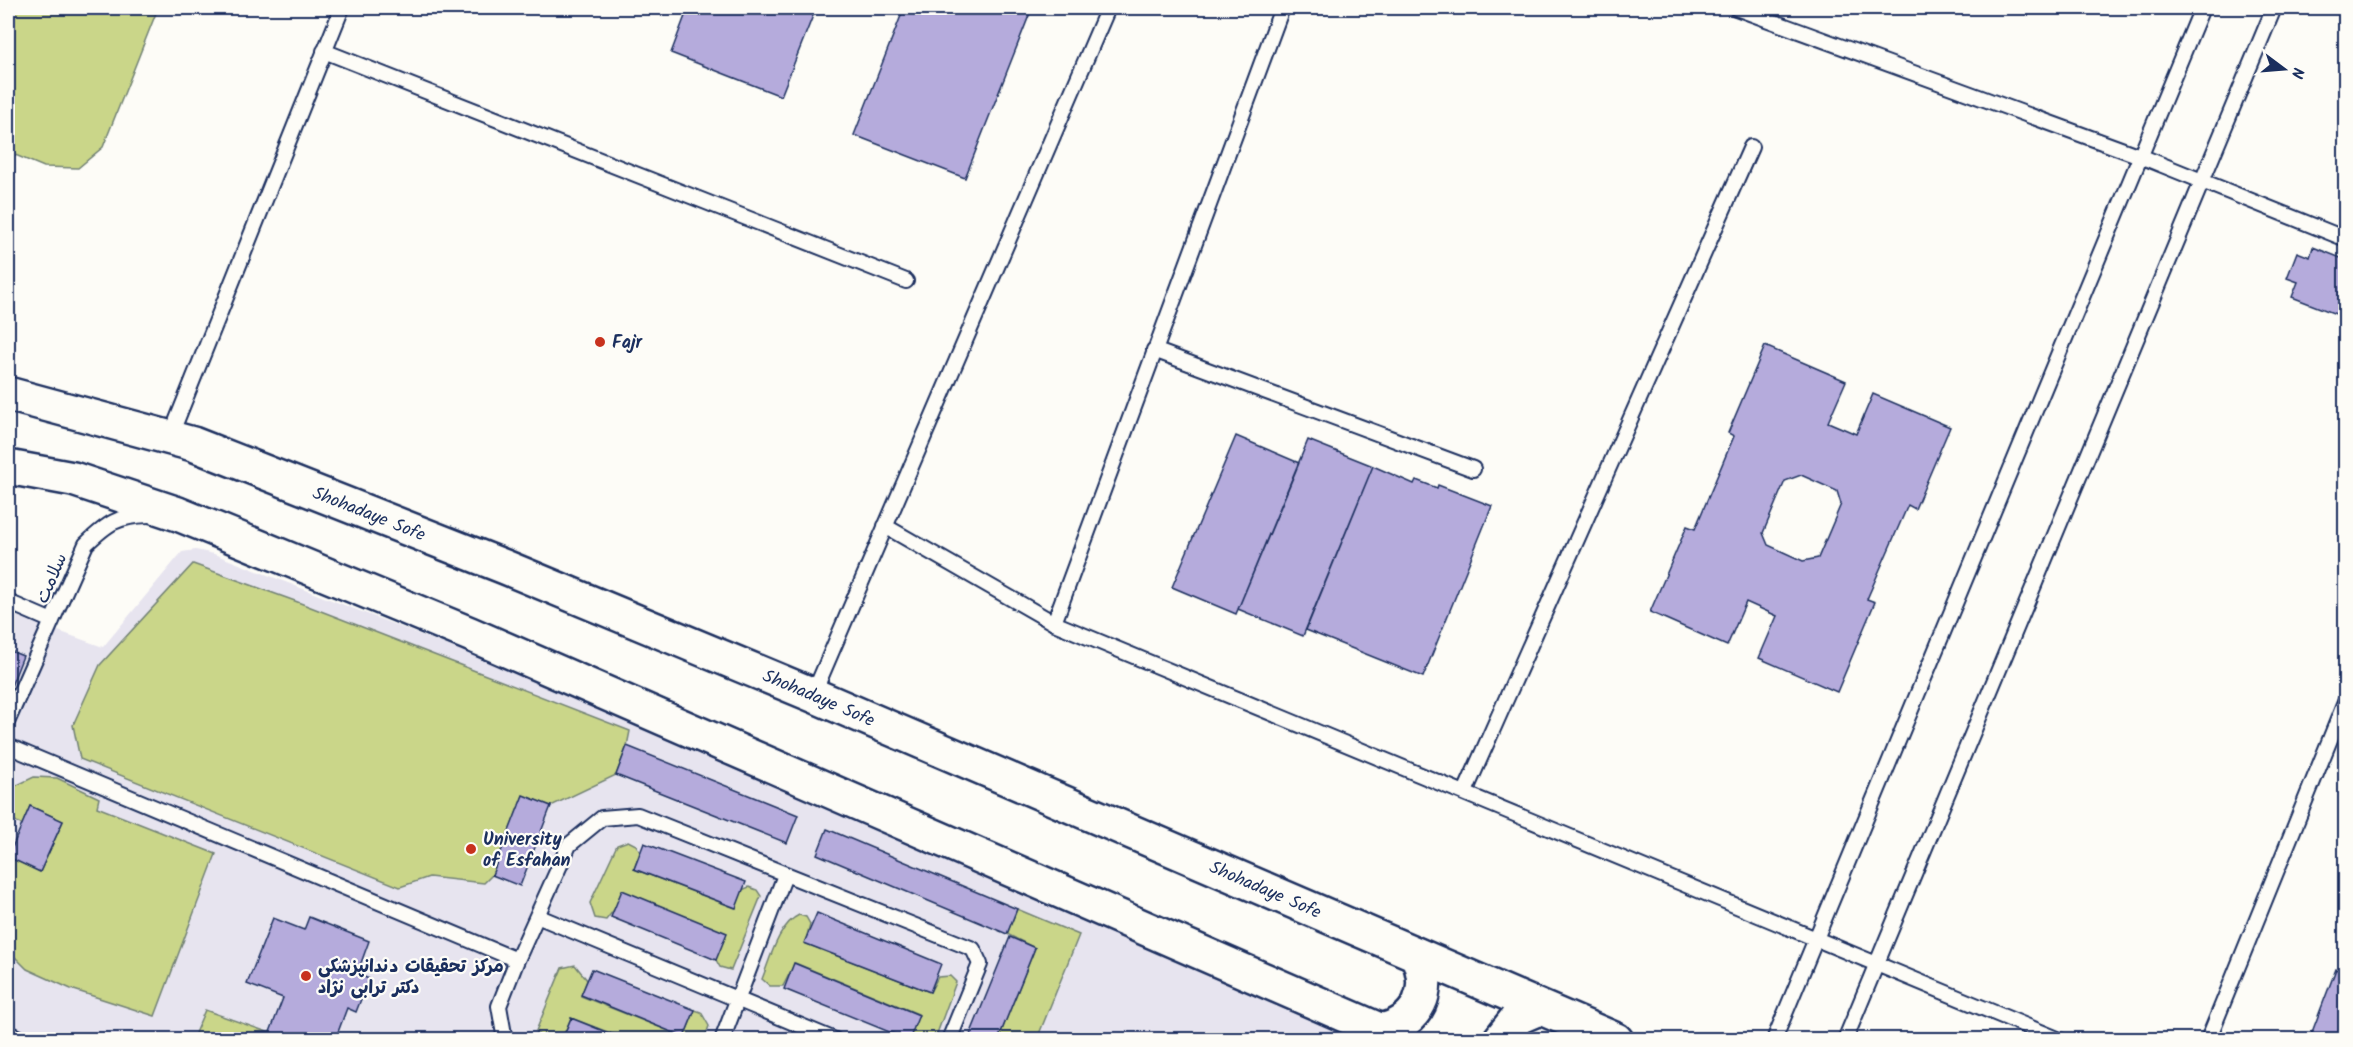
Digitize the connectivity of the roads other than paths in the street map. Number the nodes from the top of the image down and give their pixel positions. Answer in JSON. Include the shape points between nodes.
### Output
{"nodes":[{"id":1,"x":342,"y":8,"type":"edge"},
{"id":2,"x":1108,"y":8,"type":"edge"},
{"id":3,"x":1282,"y":8,"type":"edge"},
{"id":4,"x":1736,"y":8,"type":"edge"},
{"id":5,"x":2202,"y":8,"type":"edge"},
{"id":6,"x":2274,"y":8,"type":"edge"},
{"id":7,"x":324,"y":51,"type":"junction"},
{"id":8,"x":1751,"y":147,"type":"dead end"},
{"id":9,"x":2140,"y":156,"type":"junction"},
{"id":10,"x":2201,"y":181,"type":"junction"},
{"id":11,"x":2346,"y":239,"type":"edge"},
{"id":12,"x":906,"y":281,"type":"dead end"},
{"id":13,"x":1154,"y":350,"type":"junction"},
{"id":14,"x":8,"y":394,"type":"edge"},
{"id":15,"x":170,"y":437,"type":"junction"},
{"id":16,"x":8,"y":467,"type":"edge"},
{"id":17,"x":1473,"y":469,"type":"dead end"},
{"id":18,"x":178,"y":514,"type":"junction"},
{"id":19,"x":885,"y":526,"type":"junction"},
{"id":20,"x":8,"y":602,"type":"edge"},
{"id":21,"x":52,"y":621,"type":"junction"},
{"id":22,"x":1054,"y":623,"type":"junction"},
{"id":23,"x":813,"y":694,"type":"junction"},
{"id":24,"x":2346,"y":700,"type":"edge"},
{"id":25,"x":8,"y":720,"type":"edge"},
{"id":26,"x":8,"y":746,"type":"edge"},
{"id":27,"x":1464,"y":792,"type":"junction"},
{"id":28,"x":785,"y":875,"type":"junction"},
{"id":29,"x":537,"y":916,"type":"junction"},
{"id":30,"x":1815,"y":937,"type":"junction"},
{"id":31,"x":1417,"y":955,"type":"junction"},
{"id":32,"x":517,"y":960,"type":"junction"},
{"id":33,"x":1875,"y":962,"type":"junction"},
{"id":34,"x":738,"y":1000,"type":"junction"},
{"id":35,"x":1539,"y":1008,"type":"junction"},
{"id":36,"x":8,"y":1034,"type":"edge"},
{"id":37,"x":1391,"y":1035,"type":"edge"},
{"id":38,"x":23,"y":1040,"type":"edge"},
{"id":39,"x":505,"y":1040,"type":"edge"},
{"id":40,"x":722,"y":1040,"type":"edge"},
{"id":41,"x":836,"y":1040,"type":"edge"},
{"id":42,"x":949,"y":1040,"type":"edge"},
{"id":43,"x":1500,"y":1040,"type":"edge"},
{"id":44,"x":1616,"y":1040,"type":"edge"},
{"id":45,"x":1774,"y":1040,"type":"edge"},
{"id":46,"x":1845,"y":1040,"type":"edge"},
{"id":47,"x":2060,"y":1040,"type":"edge"},
{"id":48,"x":2208,"y":1040,"type":"edge"}],
"edges":[{"from":1,"to":7,"type":"lane"},
{"from":2,"to":19,"type":"lane"},
{"from":3,"to":13,"type":"lane"},
{"from":4,"to":9,"type":"lane"},
{"from":5,"to":9,"type":"lane"},
{"from":6,"to":10,"type":"lane"},
{"from":7,"to":12,"type":"lane"},
{"from":7,"to":15,"type":"lane"},
{"from":8,"to":27,"type":"lane"},
{"from":9,"to":10,"type":"lane"},
{"from":9,"to":30,"type":"lane"},
{"from":10,"to":11,"type":"lane"},
{"from":10,"to":33,"type":"lane"},
{"from":13,"to":17,"type":"lane"},
{"from":13,"to":22,"type":"lane"},
{"from":14,"to":15,"type":"main road","name":"Shohadaye Sofe"},
{"from":15,"to":23,"type":"main road","name":"Shohadaye Sofe","via":[[505,567]]},
{"from":16,"to":18,"type":"main road","via":[[73,479]]},
{"from":18,"to":21,"type":"lane","name":"سلامت","via":[[129,515],[109,522],[86,544]]},
{"from":18,"to":37,"type":"main road","via":[[470,634]]},
{"from":19,"to":22,"type":"lane"},
{"from":19,"to":23,"type":"lane"},
{"from":20,"to":21,"type":"lane"},
{"from":21,"to":25,"type":"lane","name":"سلامت"},
{"from":22,"to":27,"type":"lane"},
{"from":23,"to":31,"type":"main road","name":"Shohadaye Sofe"},
{"from":24,"to":48,"type":"lane"},
{"from":26,"to":32,"type":"lane"},
{"from":27,"to":30,"type":"lane"},
{"from":28,"to":29,"type":"lane","via":[[638,815],[602,818],[569,844]]},
{"from":28,"to":34,"type":"lane"},
{"from":28,"to":42,"type":"lane","via":[[973,949],[980,964]]},
{"from":29,"to":32,"type":"lane"},
{"from":29,"to":34,"type":"lane"},
{"from":30,"to":33,"type":"lane"},
{"from":30,"to":45,"type":"lane"},
{"from":31,"to":35,"type":"main road","name":"Shohadaye Sofe"},
{"from":31,"to":37,"type":"main road","via":[[1425,979],[1420,1004]]},
{"from":32,"to":39,"type":"lane","via":[[499,1006]]},
{"from":33,"to":46,"type":"lane"},
{"from":33,"to":47,"type":"lane"},
{"from":34,"to":40,"type":"lane"},
{"from":34,"to":41,"type":"lane"},
{"from":35,"to":43,"type":"main road","via":[[1518,1017]]},
{"from":35,"to":44,"type":"main road","name":"Shohadaye Sofe"},
{"from":36,"to":38,"type":"lane"}]}
